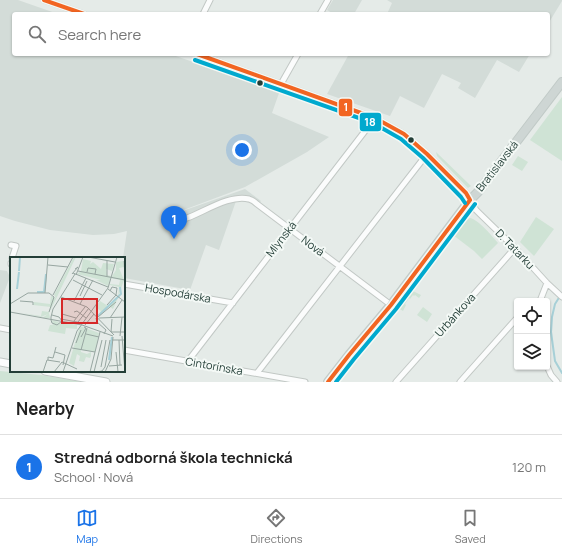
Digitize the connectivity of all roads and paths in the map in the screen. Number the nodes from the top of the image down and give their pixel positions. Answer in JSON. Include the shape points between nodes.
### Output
{"nodes":[{"id":1,"x":44,"y":0,"type":"edge"},
{"id":2,"x":210,"y":0,"type":"edge"},
{"id":3,"x":328,"y":0,"type":"edge"},
{"id":4,"x":78,"y":12,"type":"edge"},
{"id":5,"x":204,"y":12,"type":"edge"},
{"id":6,"x":321,"y":12,"type":"edge"},
{"id":7,"x":203,"y":56,"type":"edge"},
{"id":8,"x":297,"y":56,"type":"edge"},
{"id":9,"x":562,"y":82,"type":"edge"},
{"id":10,"x":281,"y":84,"type":"junction"},
{"id":11,"x":375,"y":118,"type":"junction"},
{"id":12,"x":427,"y":154,"type":"junction"},
{"id":13,"x":470,"y":200,"type":"junction"},
{"id":14,"x":187,"y":218,"type":"dead end"},
{"id":15,"x":290,"y":228,"type":"junction"},
{"id":16,"x":11,"y":245,"type":"dead end"},
{"id":17,"x":515,"y":248,"type":"junction"},
{"id":18,"x":12,"y":257,"type":"edge"},
{"id":19,"x":340,"y":266,"type":"junction"},
{"id":20,"x":547,"y":283,"type":"junction"},
{"id":21,"x":125,"y":284,"type":"edge"},
{"id":22,"x":562,"y":297,"type":"edge"},
{"id":23,"x":540,"y":298,"type":"edge"},
{"id":24,"x":232,"y":303,"type":"junction"},
{"id":25,"x":391,"y":305,"type":"junction"},
{"id":26,"x":514,"y":321,"type":"edge"},
{"id":27,"x":0,"y":328,"type":"edge"},
{"id":28,"x":10,"y":330,"type":"edge"},
{"id":29,"x":125,"y":350,"type":"edge"},
{"id":30,"x":188,"y":361,"type":"junction"},
{"id":31,"x":0,"y":362,"type":"edge"},
{"id":32,"x":10,"y":364,"type":"edge"},
{"id":33,"x":549,"y":370,"type":"edge"},
{"id":34,"x":51,"y":372,"type":"edge"},
{"id":35,"x":257,"y":373,"type":"junction"},
{"id":36,"x":106,"y":382,"type":"edge"},
{"id":37,"x":305,"y":382,"type":"edge"},
{"id":38,"x":328,"y":382,"type":"edge"},
{"id":39,"x":396,"y":382,"type":"edge"},
{"id":40,"x":460,"y":382,"type":"edge"},
{"id":41,"x":557,"y":382,"type":"edge"}],
"edges":[{"from":1,"to":4,"type":"street"},
{"from":2,"to":5,"type":"street"},
{"from":3,"to":6,"type":"street"},
{"from":7,"to":10,"type":"street","name":"D. Tatarku"},
{"from":8,"to":10,"type":"street"},
{"from":9,"to":13,"type":"main road","name":"Bratislavská"},
{"from":10,"to":11,"type":"street","name":"D. Tatarku"},
{"from":11,"to":12,"type":"street","name":"D. Tatarku","via":[[404,134]]},
{"from":11,"to":15,"type":"street","name":"Mlynská"},
{"from":12,"to":13,"type":"street","name":"D. Tatarku"},
{"from":12,"to":19,"type":"street"},
{"from":13,"to":17,"type":"street","name":"D. Tatarku","via":[[480,214]]},
{"from":13,"to":25,"type":"main road","name":"Bratislavská"},
{"from":14,"to":15,"type":"street","name":"Nová","via":[[216,204],[249,199]]},
{"from":15,"to":19,"type":"street","name":"Nová"},
{"from":15,"to":24,"type":"street","name":"Mlynská"},
{"from":16,"to":18,"type":"street","via":[[16,246]]},
{"from":17,"to":20,"type":"street","name":"D. Tatarku"},
{"from":17,"to":39,"type":"street","name":"Urbánkova"},
{"from":19,"to":25,"type":"street","name":"Nová"},
{"from":19,"to":35,"type":"street"},
{"from":20,"to":22,"type":"street","name":"D. Tatarku"},
{"from":20,"to":23,"type":"street"},
{"from":21,"to":24,"type":"street","name":"Hospodárska"},
{"from":24,"to":30,"type":"street","name":"Mlynská"},
{"from":25,"to":38,"type":"main road","name":"Bratislavská"},
{"from":26,"to":40,"type":"street"},
{"from":27,"to":28,"type":"street"},
{"from":29,"to":30,"type":"street","name":"Cintorínska"},
{"from":30,"to":35,"type":"street","name":"Cintorínska"},
{"from":31,"to":32,"type":"main road"},
{"from":33,"to":41,"type":"street"},
{"from":34,"to":36,"type":"main road"},
{"from":35,"to":37,"type":"street","name":"Cintorínska"}]}
